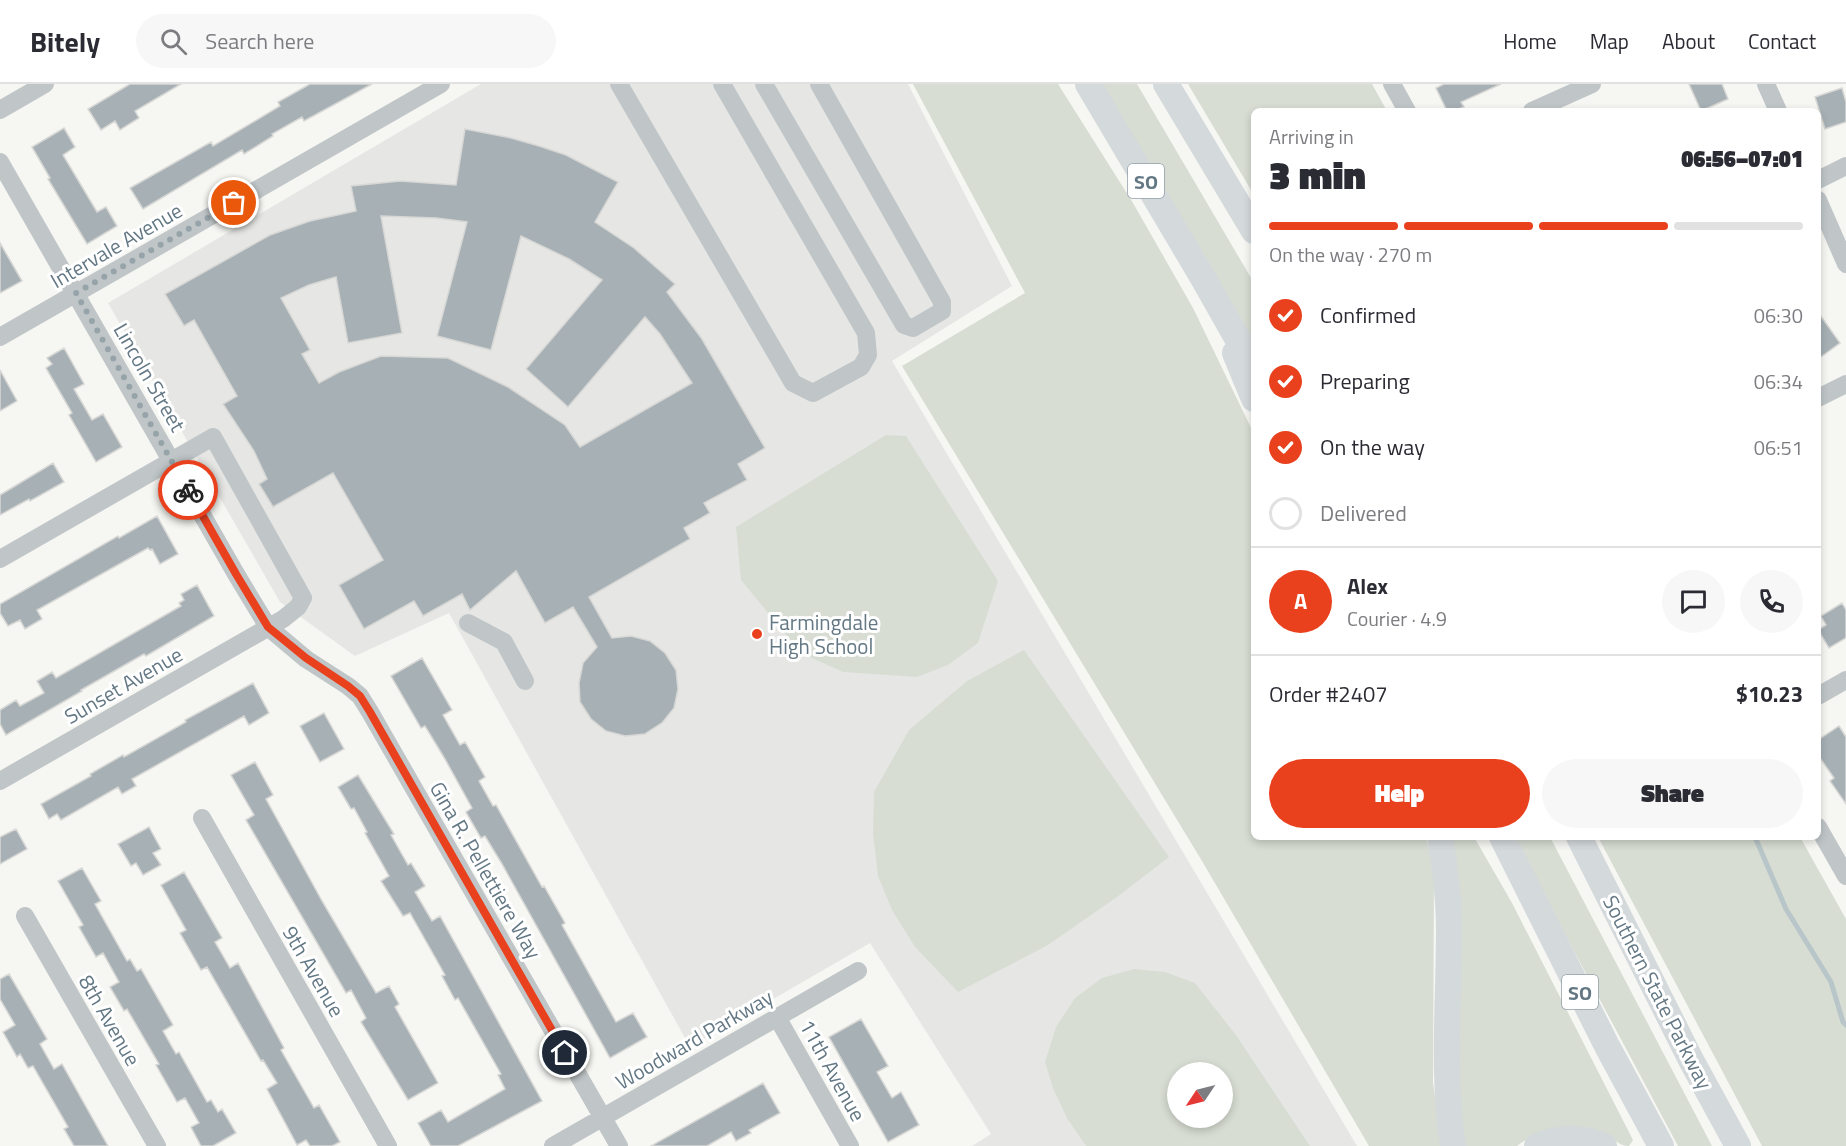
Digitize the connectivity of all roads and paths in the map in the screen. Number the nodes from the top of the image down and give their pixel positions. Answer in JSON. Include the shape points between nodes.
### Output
{"nodes":[{"id":1,"x":45,"y":84,"type":"edge"},
{"id":2,"x":441,"y":84,"type":"edge"},
{"id":3,"x":620,"y":84,"type":"edge"},
{"id":4,"x":722,"y":84,"type":"edge"},
{"id":5,"x":764,"y":84,"type":"edge"},
{"id":6,"x":819,"y":84,"type":"edge"},
{"id":7,"x":1088,"y":84,"type":"edge"},
{"id":8,"x":1166,"y":84,"type":"edge"},
{"id":9,"x":1392,"y":84,"type":"edge"},
{"id":10,"x":1592,"y":84,"type":"edge"},
{"id":11,"x":1766,"y":84,"type":"edge"},
{"id":12,"x":1405,"y":108,"type":"edge"},
{"id":13,"x":1539,"y":108,"type":"edge"},
{"id":14,"x":1777,"y":108,"type":"edge"},
{"id":15,"x":0,"y":110,"type":"edge"},
{"id":16,"x":0,"y":162,"type":"edge"},
{"id":17,"x":1846,"y":166,"type":"edge"},
{"id":18,"x":1821,"y":178,"type":"edge"},
{"id":19,"x":1821,"y":207,"type":"edge"},
{"id":20,"x":1251,"y":226,"type":"edge"},
{"id":21,"x":1846,"y":264,"type":"edge"},
{"id":22,"x":1203,"y":278,"type":"junction"},
{"id":23,"x":76,"y":293,"type":"junction"},
{"id":24,"x":0,"y":337,"type":"edge"},
{"id":25,"x":1251,"y":363,"type":"edge"},
{"id":26,"x":1846,"y":384,"type":"edge"},
{"id":27,"x":1251,"y":392,"type":"edge"},
{"id":28,"x":1821,"y":396,"type":"edge"},
{"id":29,"x":172,"y":460,"type":"junction"},
{"id":30,"x":0,"y":559,"type":"edge"},
{"id":31,"x":468,"y":623,"type":"dead end"},
{"id":32,"x":268,"y":627,"type":"junction"},
{"id":33,"x":286,"y":641,"type":"joint"},
{"id":34,"x":1846,"y":680,"type":"edge"},
{"id":35,"x":525,"y":681,"type":"dead end"},
{"id":36,"x":1821,"y":694,"type":"edge"},
{"id":37,"x":0,"y":781,"type":"edge"},
{"id":38,"x":202,"y":818,"type":"dead end"},
{"id":39,"x":1821,"y":832,"type":"edge"},
{"id":40,"x":1440,"y":840,"type":"edge"},
{"id":41,"x":1504,"y":840,"type":"edge"},
{"id":42,"x":1581,"y":840,"type":"edge"},
{"id":43,"x":1846,"y":876,"type":"edge"},
{"id":44,"x":25,"y":916,"type":"dead end"},
{"id":45,"x":858,"y":970,"type":"dead end"},
{"id":46,"x":777,"y":1017,"type":"junction"},
{"id":47,"x":602,"y":1118,"type":"junction"},
{"id":48,"x":157,"y":1146,"type":"edge"},
{"id":49,"x":388,"y":1146,"type":"edge"},
{"id":50,"x":553,"y":1146,"type":"edge"},
{"id":51,"x":619,"y":1146,"type":"edge"},
{"id":52,"x":850,"y":1146,"type":"edge"},
{"id":53,"x":1453,"y":1146,"type":"edge"},
{"id":54,"x":1537,"y":1146,"type":"edge"},
{"id":55,"x":1604,"y":1146,"type":"edge"},
{"id":56,"x":1661,"y":1146,"type":"edge"},
{"id":57,"x":1738,"y":1146,"type":"edge"}],
"edges":[{"from":1,"to":15,"type":"street"},
{"from":2,"to":23,"type":"street","name":"Intervale Avenue"},
{"from":3,"to":4,"type":"street","via":[[793,383],[813,393],[861,367],[868,355],[866,333]]},
{"from":5,"to":6,"type":"street","via":[[904,325],[913,328],[942,311],[942,302]]},
{"from":7,"to":22,"type":"highway","number":"SO"},
{"from":8,"to":20,"type":"highway"},
{"from":9,"to":12,"type":"street"},
{"from":10,"to":13,"type":"street"},
{"from":11,"to":14,"type":"street"},
{"from":16,"to":23,"type":"street","name":"Lincoln Street"},
{"from":17,"to":18,"type":"street"},
{"from":19,"to":21,"type":"street"},
{"from":22,"to":25,"type":"highway","number":"SO"},
{"from":22,"to":27,"type":"highway"},
{"from":23,"to":24,"type":"street","name":"Intervale Avenue"},
{"from":23,"to":29,"type":"street","name":"Lincoln Street"},
{"from":26,"to":28,"type":"street"},
{"from":29,"to":30,"type":"street"},
{"from":29,"to":32,"type":"street","name":"Lincoln Street"},
{"from":29,"to":32,"type":"street","name":"Sunset Avenue","via":[[213,437],[303,598],[298,607]]},
{"from":31,"to":35,"type":"street","via":[[504,642]]},
{"from":32,"to":33,"type":"street","name":"Lincoln Street"},
{"from":32,"to":37,"type":"street","name":"Sunset Avenue"},
{"from":33,"to":47,"type":"street","name":"Gina R. Pellettiere Way","via":[[360,696]]},
{"from":34,"to":36,"type":"street"},
{"from":38,"to":49,"type":"street","name":"9th Avenue"},
{"from":39,"to":43,"type":"street"},
{"from":40,"to":53,"type":"highway","via":[[1448,895],[1445,1057]]},
{"from":41,"to":56,"type":"highway","number":"SO"},
{"from":42,"to":57,"type":"highway","name":"Southern State Parkway"},
{"from":44,"to":48,"type":"street","name":"8th Avenue"},
{"from":45,"to":46,"type":"street","name":"Woodward Parkway"},
{"from":46,"to":47,"type":"street","name":"Woodward Parkway"},
{"from":46,"to":52,"type":"street","name":"11th Avenue"},
{"from":47,"to":50,"type":"street","name":"Woodward Parkway"},
{"from":47,"to":51,"type":"street","name":"Gina R. Pellettiere Way"},
{"from":54,"to":55,"type":"highway","via":[[1573,1138]]}]}
